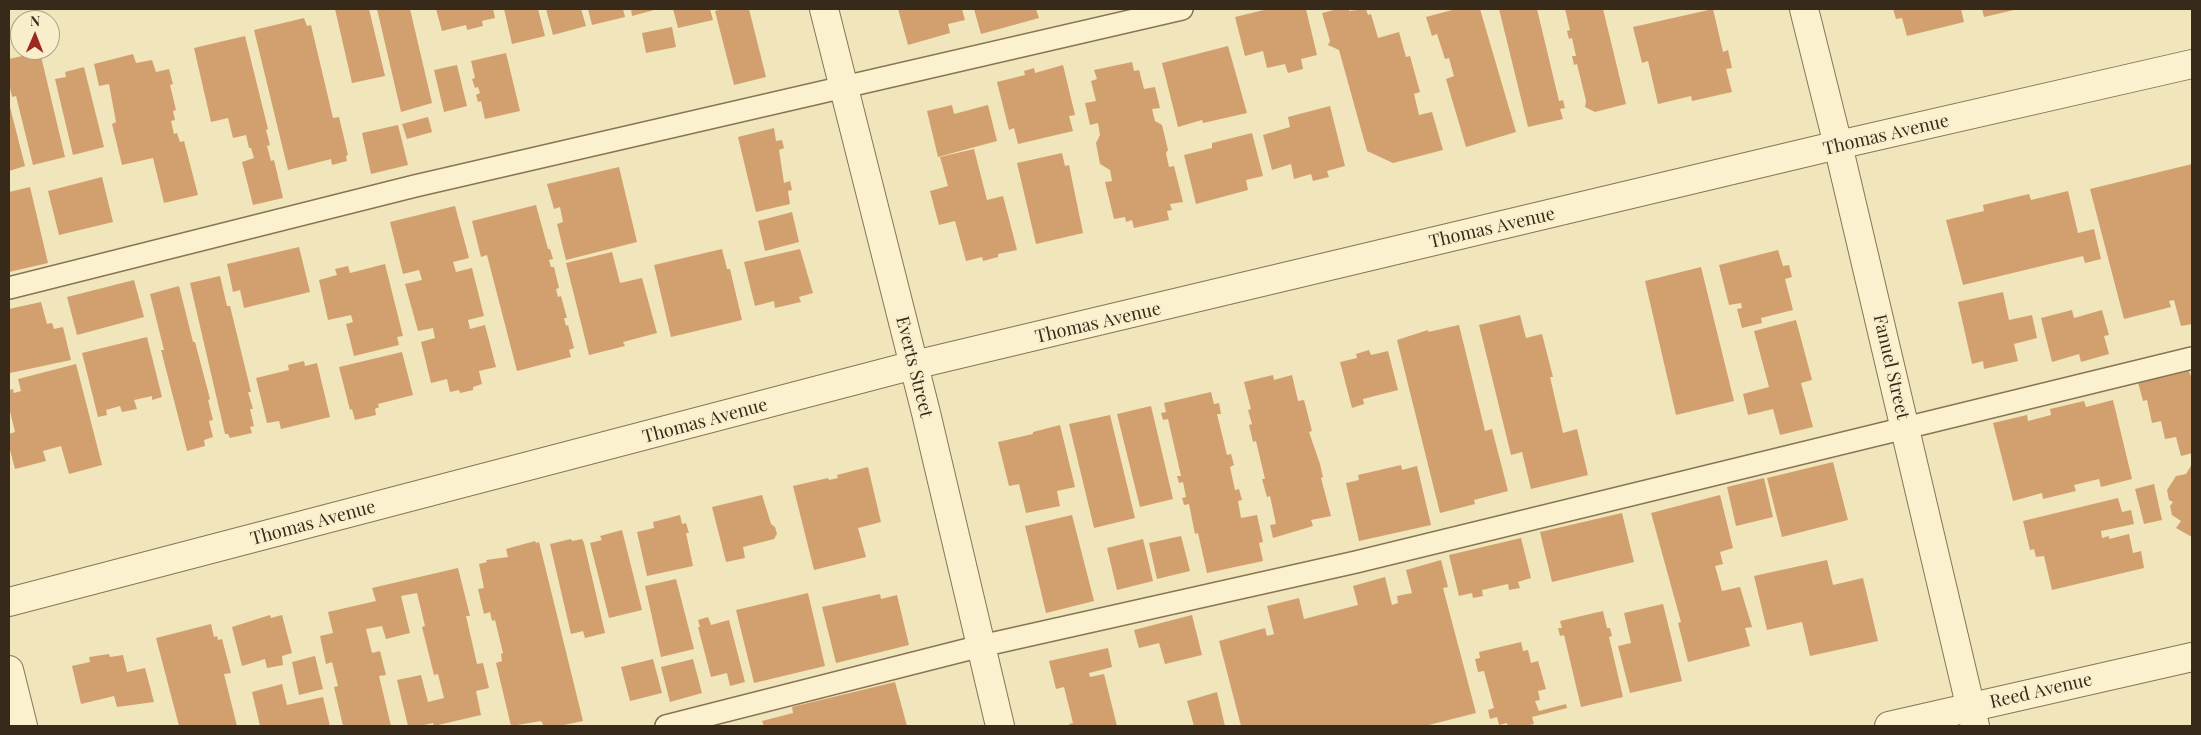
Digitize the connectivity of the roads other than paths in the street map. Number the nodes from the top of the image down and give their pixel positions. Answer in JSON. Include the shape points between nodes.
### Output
{"nodes":[{"id":1,"x":824,"y":9,"type":"edge"},
{"id":2,"x":1182,"y":9,"type":"edge"},
{"id":3,"x":1804,"y":9,"type":"edge"},
{"id":4,"x":2192,"y":64,"type":"edge"},
{"id":5,"x":844,"y":87,"type":"junction"},
{"id":6,"x":1838,"y":145,"type":"junction"},
{"id":7,"x":9,"y":288,"type":"edge"},
{"id":8,"x":2192,"y":358,"type":"edge"},
{"id":9,"x":914,"y":365,"type":"junction"},
{"id":10,"x":1905,"y":427,"type":"junction"},
{"id":11,"x":9,"y":602,"type":"edge"},
{"id":12,"x":981,"y":646,"type":"junction"},
{"id":13,"x":2192,"y":657,"type":"edge"},
{"id":14,"x":9,"y":670,"type":"edge"},
{"id":15,"x":1973,"y":717,"type":"edge"},
{"id":16,"x":23,"y":726,"type":"edge"},
{"id":17,"x":666,"y":726,"type":"edge"},
{"id":18,"x":1000,"y":726,"type":"edge"},
{"id":19,"x":1889,"y":726,"type":"edge"}],
"edges":[{"from":1,"to":5,"type":"street","name":"Everts Street"},
{"from":2,"to":5,"type":"lane"},
{"from":3,"to":6,"type":"street","name":"Fanuel Street"},
{"from":4,"to":6,"type":"street","name":"Thomas Avenue"},
{"from":5,"to":7,"type":"lane","via":[[415,186]]},
{"from":5,"to":9,"type":"street","name":"Everts Street"},
{"from":6,"to":9,"type":"street","name":"Thomas Avenue"},
{"from":6,"to":10,"type":"street","name":"Fanuel Street"},
{"from":8,"to":10,"type":"lane"},
{"from":9,"to":11,"type":"street","name":"Thomas Avenue"},
{"from":9,"to":12,"type":"street","name":"Everts Street"},
{"from":10,"to":12,"type":"lane","via":[[1356,562]]},
{"from":10,"to":15,"type":"street","name":"Fanuel Street"},
{"from":12,"to":17,"type":"lane"},
{"from":12,"to":18,"type":"street","name":"Everts Street"},
{"from":13,"to":15,"type":"street","name":"Reed Avenue"},
{"from":14,"to":16,"type":"street"},
{"from":15,"to":19,"type":"street","name":"Reed Avenue"}]}
